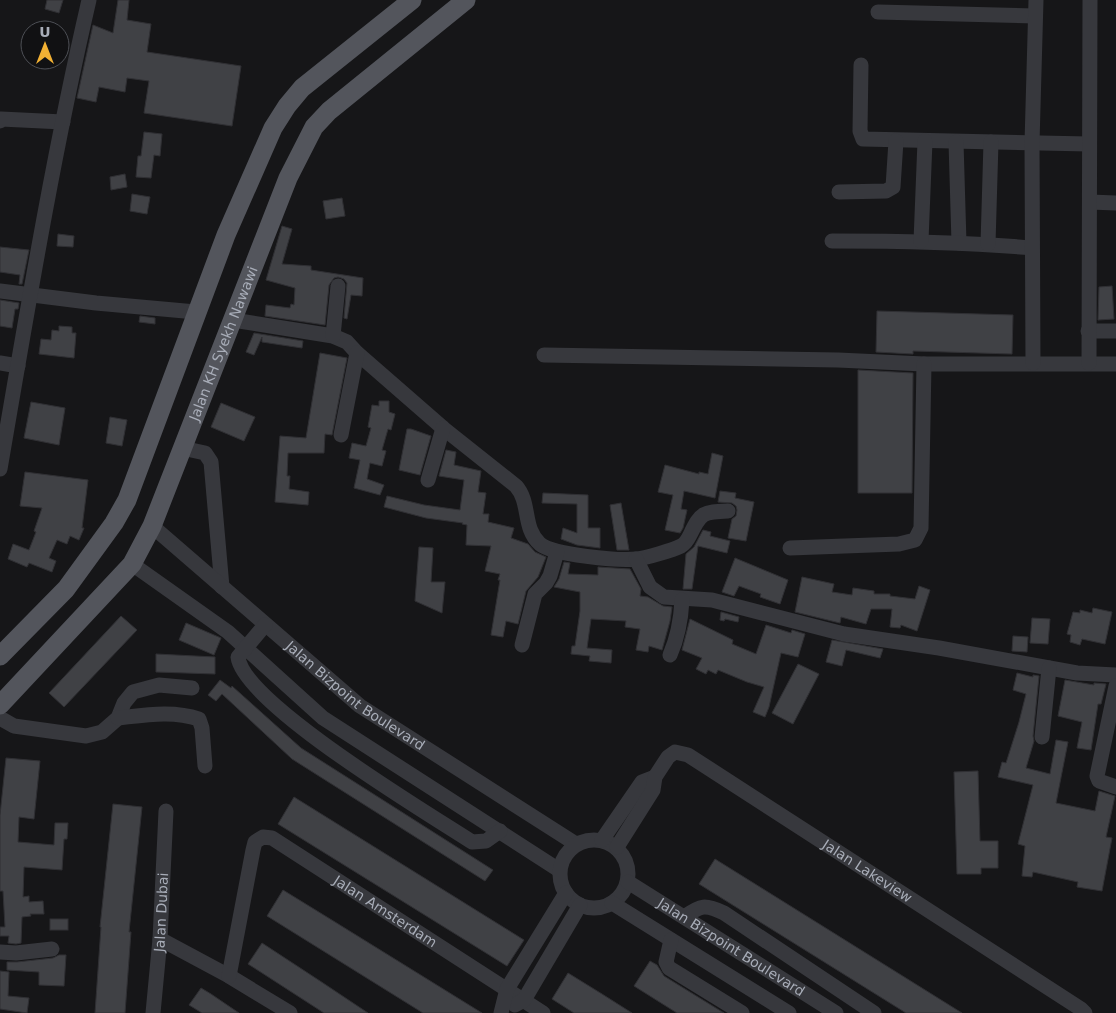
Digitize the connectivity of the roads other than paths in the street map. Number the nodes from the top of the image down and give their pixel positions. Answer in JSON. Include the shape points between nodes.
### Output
{"nodes":[{"id":1,"x":88,"y":0,"type":"edge"},
{"id":2,"x":412,"y":0,"type":"edge"},
{"id":3,"x":466,"y":0,"type":"edge"},
{"id":4,"x":1036,"y":0,"type":"edge"},
{"id":5,"x":1090,"y":0,"type":"edge"},
{"id":6,"x":878,"y":12,"type":"dead end"},
{"id":7,"x":1035,"y":16,"type":"junction"},
{"id":8,"x":861,"y":65,"type":"dead end"},
{"id":9,"x":0,"y":121,"type":"edge"},
{"id":10,"x":63,"y":122,"type":"junction"},
{"id":11,"x":896,"y":141,"type":"junction"},
{"id":12,"x":925,"y":141,"type":"junction"},
{"id":13,"x":956,"y":142,"type":"junction"},
{"id":14,"x":991,"y":142,"type":"junction"},
{"id":15,"x":1032,"y":143,"type":"junction"},
{"id":16,"x":1090,"y":144,"type":"junction"},
{"id":17,"x":839,"y":192,"type":"dead end"},
{"id":18,"x":1090,"y":202,"type":"junction"},
{"id":19,"x":1116,"y":203,"type":"edge"},
{"id":20,"x":832,"y":241,"type":"dead end"},
{"id":21,"x":921,"y":241,"type":"junction"},
{"id":22,"x":959,"y":243,"type":"junction"},
{"id":23,"x":988,"y":244,"type":"junction"},
{"id":24,"x":1032,"y":248,"type":"junction"},
{"id":25,"x":338,"y":286,"type":"dead end"},
{"id":26,"x":0,"y":291,"type":"edge"},
{"id":27,"x":30,"y":294,"type":"junction"},
{"id":28,"x":196,"y":312,"type":"junction"},
{"id":29,"x":233,"y":320,"type":"junction"},
{"id":30,"x":1088,"y":331,"type":"junction"},
{"id":31,"x":1116,"y":331,"type":"edge"},
{"id":32,"x":333,"y":336,"type":"junction"},
{"id":33,"x":357,"y":353,"type":"junction"},
{"id":34,"x":544,"y":355,"type":"dead end"},
{"id":35,"x":0,"y":363,"type":"edge"},
{"id":36,"x":1033,"y":363,"type":"junction"},
{"id":37,"x":1089,"y":363,"type":"junction"},
{"id":38,"x":924,"y":364,"type":"junction"},
{"id":39,"x":1116,"y":364,"type":"edge"},
{"id":40,"x":18,"y":366,"type":"junction"},
{"id":41,"x":4,"y":424,"type":"edge"},
{"id":42,"x":443,"y":428,"type":"junction"},
{"id":43,"x":341,"y":435,"type":"dead end"},
{"id":44,"x":182,"y":448,"type":"junction"},
{"id":45,"x":0,"y":469,"type":"edge"},
{"id":46,"x":428,"y":480,"type":"dead end"},
{"id":47,"x":728,"y":511,"type":"dead end"},
{"id":48,"x":152,"y":526,"type":"junction"},
{"id":49,"x":790,"y":548,"type":"dead end"},
{"id":50,"x":557,"y":552,"type":"junction"},
{"id":51,"x":636,"y":559,"type":"junction"},
{"id":52,"x":132,"y":564,"type":"junction"},
{"id":53,"x":222,"y":587,"type":"junction"},
{"id":54,"x":682,"y":600,"type":"junction"},
{"id":55,"x":265,"y":625,"type":"junction"},
{"id":56,"x":522,"y":645,"type":"dead end"},
{"id":57,"x":245,"y":648,"type":"junction"},
{"id":58,"x":670,"y":655,"type":"dead end"},
{"id":59,"x":0,"y":656,"type":"edge"},
{"id":60,"x":1049,"y":668,"type":"junction"},
{"id":61,"x":1116,"y":675,"type":"edge"},
{"id":62,"x":1116,"y":686,"type":"edge"},
{"id":63,"x":192,"y":688,"type":"dead end"},
{"id":64,"x":0,"y":705,"type":"edge"},
{"id":65,"x":0,"y":718,"type":"edge"},
{"id":66,"x":118,"y":718,"type":"junction"},
{"id":67,"x":1042,"y":737,"type":"dead end"},
{"id":68,"x":205,"y":766,"type":"dead end"},
{"id":69,"x":655,"y":777,"type":"junction"},
{"id":70,"x":1116,"y":787,"type":"edge"},
{"id":71,"x":166,"y":811,"type":"dead end"},
{"id":72,"x":500,"y":831,"type":"junction"},
{"id":73,"x":602,"y":840,"type":"junction"},
{"id":74,"x":576,"y":844,"type":"junction"},
{"id":75,"x":617,"y":847,"type":"junction"},
{"id":76,"x":559,"y":870,"type":"junction"},
{"id":77,"x":628,"y":882,"type":"junction"},
{"id":78,"x":566,"y":893,"type":"junction"},
{"id":79,"x":612,"y":903,"type":"junction"},
{"id":80,"x":580,"y":906,"type":"junction"},
{"id":81,"x":684,"y":916,"type":"junction"},
{"id":82,"x":160,"y":938,"type":"junction"},
{"id":83,"x":671,"y":940,"type":"junction"},
{"id":84,"x":52,"y":950,"type":"dead end"},
{"id":85,"x":0,"y":952,"type":"edge"},
{"id":86,"x":229,"y":976,"type":"junction"},
{"id":87,"x":507,"y":989,"type":"junction"},
{"id":88,"x":524,"y":1000,"type":"junction"},
{"id":89,"x":502,"y":1012,"type":"edge"},
{"id":90,"x":153,"y":1013,"type":"edge"},
{"id":91,"x":290,"y":1013,"type":"edge"},
{"id":92,"x":543,"y":1013,"type":"edge"},
{"id":93,"x":742,"y":1013,"type":"edge"},
{"id":94,"x":789,"y":1013,"type":"edge"},
{"id":95,"x":836,"y":1013,"type":"edge"},
{"id":96,"x":874,"y":1013,"type":"edge"},
{"id":97,"x":1085,"y":1013,"type":"edge"}],
"edges":[{"from":1,"to":10,"type":"street"},
{"from":2,"to":28,"type":"main road","via":[[302,88],[287,106],[273,128]]},
{"from":3,"to":29,"type":"main road","name":"Jalan KH Syekh Nawawi","via":[[314,127],[288,178]]},
{"from":4,"to":7,"type":"street"},
{"from":5,"to":16,"type":"street"},
{"from":6,"to":7,"type":"street"},
{"from":7,"to":15,"type":"street"},
{"from":8,"to":11,"type":"street","via":[[860,131],[864,139]]},
{"from":9,"to":10,"type":"street"},
{"from":10,"to":27,"type":"street"},
{"from":11,"to":12,"type":"street"},
{"from":11,"to":17,"type":"street","via":[[893,187],[886,191]]},
{"from":12,"to":13,"type":"street"},
{"from":12,"to":21,"type":"street"},
{"from":13,"to":14,"type":"street"},
{"from":13,"to":22,"type":"street"},
{"from":14,"to":15,"type":"street"},
{"from":14,"to":23,"type":"street"},
{"from":15,"to":16,"type":"street"},
{"from":15,"to":24,"type":"street"},
{"from":16,"to":18,"type":"street"},
{"from":18,"to":19,"type":"street"},
{"from":18,"to":30,"type":"street"},
{"from":20,"to":21,"type":"street"},
{"from":21,"to":22,"type":"street"},
{"from":22,"to":23,"type":"street"},
{"from":23,"to":24,"type":"street"},
{"from":24,"to":36,"type":"street"},
{"from":25,"to":32,"type":"street"},
{"from":26,"to":27,"type":"street"},
{"from":27,"to":28,"type":"street"},
{"from":27,"to":40,"type":"street"},
{"from":28,"to":59,"type":"main road","via":[[140,467],[114,523],[66,589]]},
{"from":29,"to":32,"type":"street"},
{"from":29,"to":44,"type":"main road","name":"Jalan KH Syekh Nawawi"},
{"from":30,"to":31,"type":"street"},
{"from":30,"to":37,"type":"street"},
{"from":32,"to":33,"type":"street","via":[[347,342]]},
{"from":33,"to":42,"type":"street"},
{"from":33,"to":43,"type":"street"},
{"from":34,"to":38,"type":"street"},
{"from":35,"to":40,"type":"street"},
{"from":36,"to":37,"type":"street"},
{"from":36,"to":38,"type":"street"},
{"from":37,"to":39,"type":"street"},
{"from":38,"to":49,"type":"street","via":[[921,528],[915,540],[899,544]]},
{"from":40,"to":41,"type":"street"},
{"from":41,"to":45,"type":"street"},
{"from":42,"to":46,"type":"street"},
{"from":42,"to":50,"type":"street","via":[[522,492],[532,535],[541,545]]},
{"from":44,"to":48,"type":"main road","name":"Jalan KH Syekh Nawawi"},
{"from":44,"to":53,"type":"street","via":[[205,453],[211,462]]},
{"from":47,"to":51,"type":"street","via":[[702,516],[682,546]]},
{"from":48,"to":52,"type":"main road","name":"Jalan KH Syekh Nawawi"},
{"from":48,"to":53,"type":"street","name":"Jalan Bizpoint Boulevard"},
{"from":50,"to":51,"type":"street"},
{"from":50,"to":56,"type":"street","via":[[550,576],[536,594]]},
{"from":51,"to":54,"type":"street","via":[[656,593]]},
{"from":52,"to":57,"type":"street","via":[[228,632]]},
{"from":52,"to":64,"type":"main road","name":"Jalan KH Syekh Nawawi"},
{"from":53,"to":55,"type":"street","name":"Jalan Bizpoint Boulevard"},
{"from":54,"to":58,"type":"street","via":[[677,635]]},
{"from":54,"to":60,"type":"street","via":[[712,600],[844,634]]},
{"from":55,"to":57,"type":"street"},
{"from":55,"to":74,"type":"street","name":"Jalan Bizpoint Boulevard","via":[[360,706]]},
{"from":57,"to":72,"type":"street","via":[[323,718]]},
{"from":57,"to":72,"type":"street","via":[[238,657],[242,671],[307,733],[472,842],[486,841]]},
{"from":60,"to":61,"type":"street"},
{"from":60,"to":67,"type":"street"},
{"from":62,"to":70,"type":"street","via":[[1097,776],[1099,781]]},
{"from":63,"to":66,"type":"street","via":[[159,685],[133,692]]},
{"from":65,"to":66,"type":"street","via":[[14,726],[86,736],[102,732]]},
{"from":66,"to":68,"type":"street","via":[[154,714],[199,719]]},
{"from":69,"to":73,"type":"street","via":[[642,782]]},
{"from":69,"to":75,"type":"street","via":[[653,790]]},
{"from":69,"to":97,"type":"street","name":"Jalan Lakeview","via":[[675,752],[688,755]]},
{"from":71,"to":82,"type":"street","name":"Jalan Dubai"},
{"from":72,"to":76,"type":"street"},
{"from":73,"to":74,"type":"street","via":[[588,839]]},
{"from":73,"to":75,"type":"street"},
{"from":74,"to":76,"type":"street","via":[[565,855]]},
{"from":75,"to":77,"type":"street","via":[[625,857]]},
{"from":76,"to":78,"type":"street","via":[[560,882]]},
{"from":77,"to":79,"type":"street"},
{"from":77,"to":81,"type":"street","name":"Jalan Bizpoint Boulevard"},
{"from":78,"to":80,"type":"street"},
{"from":78,"to":87,"type":"street"},
{"from":79,"to":80,"type":"street","via":[[602,907]]},
{"from":79,"to":83,"type":"street","name":"Jalan Bizpoint Boulevard"},
{"from":80,"to":88,"type":"street"},
{"from":81,"to":95,"type":"street","name":"Jalan Bizpoint Boulevard"},
{"from":81,"to":96,"type":"street","via":[[698,907],[713,908]]},
{"from":82,"to":86,"type":"street"},
{"from":82,"to":90,"type":"street","name":"Jalan Dubai"},
{"from":83,"to":93,"type":"street","via":[[666,962],[670,968]]},
{"from":83,"to":94,"type":"street","name":"Jalan Bizpoint Boulevard"},
{"from":84,"to":85,"type":"street"},
{"from":86,"to":87,"type":"street","name":"Jalan Amsterdam","via":[[253,850],[255,842],[263,837],[272,838]]},
{"from":86,"to":91,"type":"street"},
{"from":87,"to":88,"type":"street","name":"Jalan Amsterdam"},
{"from":87,"to":89,"type":"street"},
{"from":88,"to":89,"type":"street"},
{"from":88,"to":92,"type":"street","name":"Jalan Amsterdam"}]}
